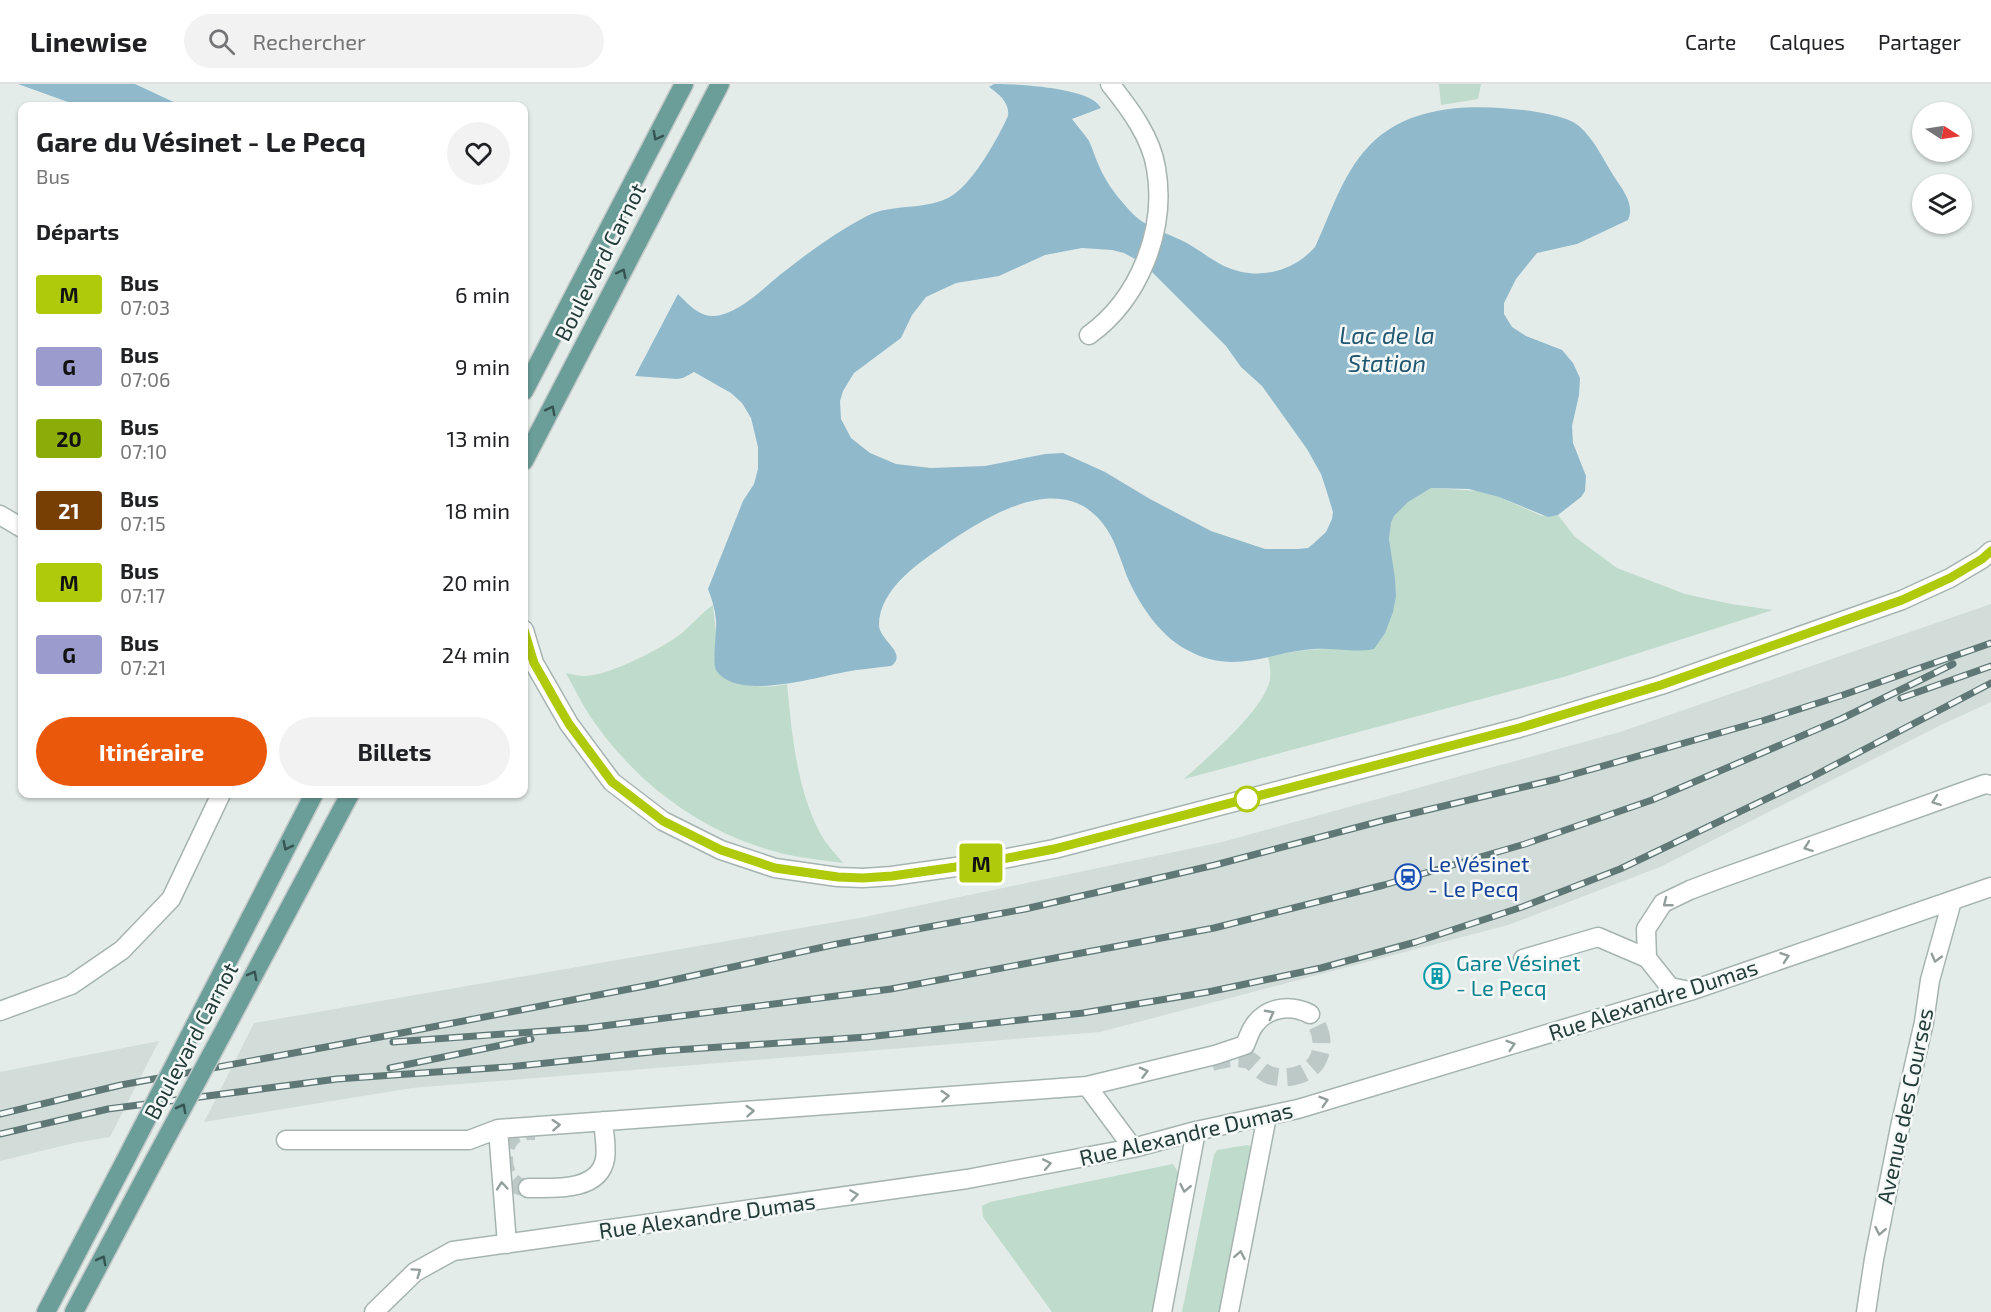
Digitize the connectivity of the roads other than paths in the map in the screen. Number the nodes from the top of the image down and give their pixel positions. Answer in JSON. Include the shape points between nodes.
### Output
{"nodes":[{"id":1,"x":684,"y":84,"type":"edge"},
{"id":2,"x":720,"y":84,"type":"edge"},
{"id":3,"x":1110,"y":84,"type":"edge"},
{"id":4,"x":1089,"y":336,"type":"dead end"},
{"id":5,"x":528,"y":383,"type":"edge"},
{"id":6,"x":528,"y":453,"type":"edge"},
{"id":7,"x":0,"y":516,"type":"edge"},
{"id":8,"x":18,"y":526,"type":"edge"},
{"id":9,"x":1991,"y":551,"type":"edge"},
{"id":10,"x":529,"y":659,"type":"edge"},
{"id":11,"x":1991,"y":785,"type":"edge"},
{"id":12,"x":220,"y":798,"type":"edge"},
{"id":13,"x":312,"y":798,"type":"edge"},
{"id":14,"x":349,"y":798,"type":"edge"},
{"id":15,"x":1991,"y":887,"type":"edge"},
{"id":16,"x":1952,"y":901,"type":"junction"},
{"id":17,"x":1647,"y":958,"type":"junction"},
{"id":18,"x":1523,"y":959,"type":"dead end"},
{"id":19,"x":1668,"y":992,"type":"junction"},
{"id":20,"x":0,"y":1011,"type":"edge"},
{"id":21,"x":1310,"y":1014,"type":"dead end"},
{"id":22,"x":1087,"y":1086,"type":"junction"},
{"id":23,"x":1267,"y":1116,"type":"junction"},
{"id":24,"x":603,"y":1121,"type":"junction"},
{"id":25,"x":498,"y":1129,"type":"junction"},
{"id":26,"x":1196,"y":1131,"type":"junction"},
{"id":27,"x":286,"y":1140,"type":"dead end"},
{"id":28,"x":1133,"y":1148,"type":"junction"},
{"id":29,"x":528,"y":1188,"type":"tunnel mouth"},
{"id":30,"x":507,"y":1244,"type":"junction"},
{"id":31,"x":46,"y":1312,"type":"edge"},
{"id":32,"x":74,"y":1312,"type":"edge"},
{"id":33,"x":374,"y":1312,"type":"edge"},
{"id":34,"x":1162,"y":1312,"type":"edge"},
{"id":35,"x":1228,"y":1312,"type":"edge"},
{"id":36,"x":1866,"y":1312,"type":"edge"}],
"edges":[{"from":1,"to":5,"type":"main road","name":"Boulevard Carnot","one_way":true},
{"from":6,"to":2,"type":"main road","name":"Boulevard Carnot","one_way":true},
{"from":3,"to":4,"type":"street","via":[[1145,135],[1156,167],[1159,196],[1156,231],[1134,286]]},
{"from":7,"to":8,"type":"street"},
{"from":9,"to":10,"type":"street","via":[[1950,578],[1902,600],[1661,685],[1519,728],[1054,849],[892,876],[838,877],[775,868],[721,850],[663,821],[612,782],[569,724]]},
{"from":11,"to":17,"type":"street","one_way":true,"via":[[1741,871],[1663,903],[1646,929]]},
{"from":12,"to":20,"type":"street","via":[[171,899],[122,950],[71,985]]},
{"from":13,"to":31,"type":"main road","name":"Boulevard Carnot","one_way":true,"bridge":true},
{"from":32,"to":14,"type":"main road","name":"Boulevard Carnot","one_way":true,"bridge":true},
{"from":15,"to":16,"type":"street","name":"Rue Alexandre Dumas"},
{"from":19,"to":16,"type":"street","name":"Rue Alexandre Dumas","one_way":true,"via":[[1690,990]]},
{"from":16,"to":36,"type":"street","name":"Avenue des Courses","one_way":true,"via":[[1930,980]]},
{"from":17,"to":18,"type":"street","via":[[1598,937]]},
{"from":17,"to":19,"type":"street"},
{"from":23,"to":19,"type":"street","name":"Rue Alexandre Dumas","one_way":true},
{"from":22,"to":21,"type":"street","one_way":true,"via":[[1245,1045],[1255,1023],[1275,1009],[1297,1008]]},
{"from":24,"to":22,"type":"street","one_way":true},
{"from":22,"to":28,"type":"street"},
{"from":23,"to":26,"type":"street","name":"Rue Alexandre Dumas"},
{"from":35,"to":23,"type":"street","one_way":true},
{"from":25,"to":24,"type":"street","one_way":true},
{"from":24,"to":29,"type":"street","via":[[605,1159],[598,1173],[567,1187]]},
{"from":25,"to":27,"type":"street","via":[[469,1140]]},
{"from":30,"to":25,"type":"street","one_way":true},
{"from":26,"to":28,"type":"street","name":"Rue Alexandre Dumas"},
{"from":26,"to":34,"type":"street","one_way":true},
{"from":30,"to":28,"type":"street","name":"Rue Alexandre Dumas","one_way":true,"via":[[967,1179]]},
{"from":33,"to":30,"type":"street","name":"Rue Alexandre Dumas","one_way":true,"via":[[415,1272],[453,1251]]}]}
